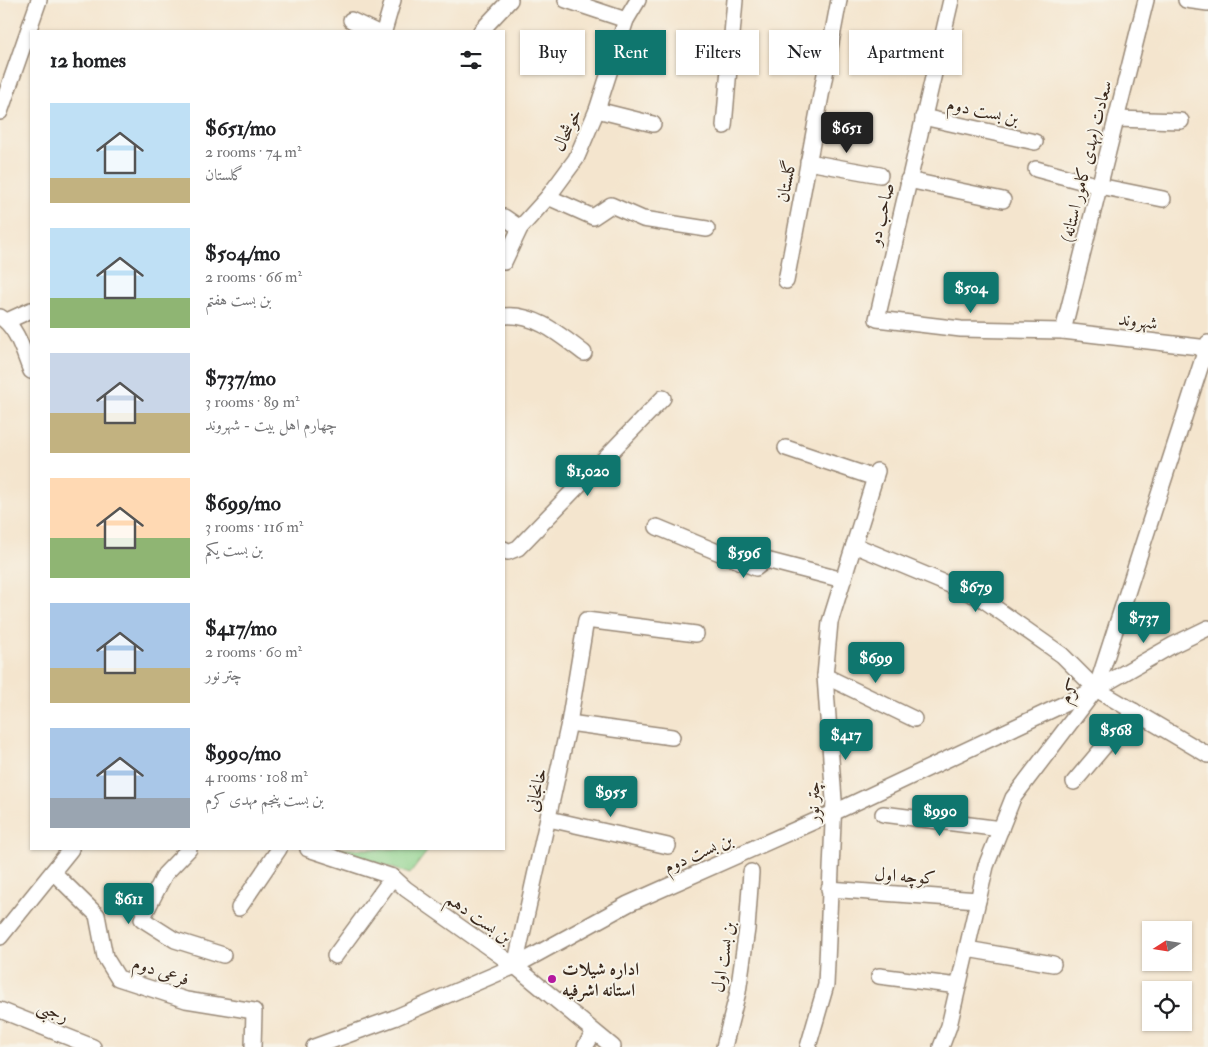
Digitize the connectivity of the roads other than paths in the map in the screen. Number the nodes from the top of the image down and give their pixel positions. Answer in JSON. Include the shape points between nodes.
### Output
{"nodes":[{"id":1,"x":39,"y":0,"type":"edge"},
{"id":2,"x":393,"y":0,"type":"edge"},
{"id":3,"x":510,"y":0,"type":"edge"},
{"id":4,"x":566,"y":0,"type":"edge"},
{"id":5,"x":638,"y":0,"type":"edge"},
{"id":6,"x":734,"y":0,"type":"edge"},
{"id":7,"x":839,"y":0,"type":"edge"},
{"id":8,"x":951,"y":0,"type":"edge"},
{"id":9,"x":1146,"y":0,"type":"edge"},
{"id":10,"x":1186,"y":0,"type":"edge"},
{"id":11,"x":1208,"y":3,"type":"edge"},
{"id":12,"x":351,"y":20,"type":"dead end"},
{"id":13,"x":626,"y":20,"type":"junction"},
{"id":14,"x":372,"y":30,"type":"edge"},
{"id":15,"x":384,"y":30,"type":"edge"},
{"id":16,"x":482,"y":30,"type":"edge"},
{"id":17,"x":1,"y":108,"type":"edge"},
{"id":18,"x":597,"y":110,"type":"junction"},
{"id":19,"x":923,"y":117,"type":"junction"},
{"id":20,"x":1116,"y":119,"type":"junction"},
{"id":21,"x":1181,"y":121,"type":"dead end"},
{"id":22,"x":653,"y":124,"type":"dead end"},
{"id":23,"x":724,"y":126,"type":"dead end"},
{"id":24,"x":1035,"y":142,"type":"dead end"},
{"id":25,"x":808,"y":162,"type":"junction"},
{"id":26,"x":1036,"y":169,"type":"dead end"},
{"id":27,"x":880,"y":176,"type":"dead end"},
{"id":28,"x":908,"y":180,"type":"junction"},
{"id":29,"x":1099,"y":186,"type":"junction"},
{"id":30,"x":548,"y":197,"type":"junction"},
{"id":31,"x":1163,"y":199,"type":"dead end"},
{"id":32,"x":1003,"y":200,"type":"dead end"},
{"id":33,"x":505,"y":218,"type":"edge"},
{"id":34,"x":520,"y":228,"type":"junction"},
{"id":35,"x":707,"y":230,"type":"dead end"},
{"id":36,"x":505,"y":260,"type":"edge"},
{"id":37,"x":786,"y":281,"type":"dead end"},
{"id":38,"x":30,"y":310,"type":"edge"},
{"id":39,"x":505,"y":316,"type":"edge"},
{"id":40,"x":3,"y":319,"type":"edge"},
{"id":41,"x":877,"y":319,"type":"joint"},
{"id":42,"x":1063,"y":331,"type":"junction"},
{"id":43,"x":1208,"y":346,"type":"edge"},
{"id":44,"x":584,"y":353,"type":"dead end"},
{"id":45,"x":30,"y":369,"type":"edge"},
{"id":46,"x":663,"y":398,"type":"dead end"},
{"id":47,"x":786,"y":448,"type":"dead end"},
{"id":48,"x":657,"y":527,"type":"dead end"},
{"id":49,"x":854,"y":545,"type":"junction"},
{"id":50,"x":505,"y":550,"type":"edge"},
{"id":51,"x":843,"y":580,"type":"junction"},
{"id":52,"x":1208,"y":628,"type":"edge"},
{"id":53,"x":696,"y":634,"type":"dead end"},
{"id":54,"x":825,"y":676,"type":"junction"},
{"id":55,"x":1096,"y":689,"type":"junction"},
{"id":56,"x":1134,"y":712,"type":"junction"},
{"id":57,"x":914,"y":719,"type":"dead end"},
{"id":58,"x":569,"y":723,"type":"junction"},
{"id":59,"x":672,"y":737,"type":"dead end"},
{"id":60,"x":1208,"y":755,"type":"edge"},
{"id":61,"x":1074,"y":782,"type":"dead end"},
{"id":62,"x":833,"y":813,"type":"junction"},
{"id":63,"x":883,"y":814,"type":"dead end"},
{"id":64,"x":549,"y":819,"type":"junction"},
{"id":65,"x":1001,"y":829,"type":"junction"},
{"id":66,"x":668,"y":846,"type":"dead end"},
{"id":67,"x":71,"y":850,"type":"edge"},
{"id":68,"x":188,"y":850,"type":"edge"},
{"id":69,"x":278,"y":850,"type":"edge"},
{"id":70,"x":311,"y":850,"type":"edge"},
{"id":71,"x":53,"y":872,"type":"junction"},
{"id":72,"x":751,"y":872,"type":"dead end"},
{"id":73,"x":393,"y":877,"type":"junction"},
{"id":74,"x":829,"y":889,"type":"junction"},
{"id":75,"x":978,"y":900,"type":"junction"},
{"id":76,"x":239,"y":908,"type":"dead end"},
{"id":77,"x":0,"y":937,"type":"edge"},
{"id":78,"x":967,"y":949,"type":"junction"},
{"id":79,"x":223,"y":955,"type":"dead end"},
{"id":80,"x":335,"y":956,"type":"dead end"},
{"id":81,"x":1053,"y":964,"type":"dead end"},
{"id":82,"x":515,"y":966,"type":"junction"},
{"id":83,"x":879,"y":976,"type":"dead end"},
{"id":84,"x":958,"y":986,"type":"junction"},
{"id":85,"x":0,"y":1010,"type":"edge"},
{"id":86,"x":594,"y":1032,"type":"junction"},
{"id":87,"x":93,"y":1047,"type":"edge"},
{"id":88,"x":253,"y":1047,"type":"edge"},
{"id":89,"x":314,"y":1047,"type":"edge"},
{"id":90,"x":584,"y":1047,"type":"edge"},
{"id":91,"x":613,"y":1047,"type":"edge"},
{"id":92,"x":724,"y":1047,"type":"edge"},
{"id":93,"x":808,"y":1047,"type":"edge"},
{"id":94,"x":941,"y":1047,"type":"edge"}],
"edges":[{"from":1,"to":17,"type":"street"},
{"from":2,"to":15,"type":"street"},
{"from":3,"to":16,"type":"street"},
{"from":4,"to":13,"type":"street"},
{"from":5,"to":13,"type":"street","name":"خوشحال"},
{"from":6,"to":23,"type":"street"},
{"from":7,"to":25,"type":"street","name":"گلستان"},
{"from":8,"to":19,"type":"street","name":"صاحب دو"},
{"from":9,"to":20,"type":"street","name":"سعادت (مهدی کامور استانه)"},
{"from":10,"to":11,"type":"street"},
{"from":12,"to":14,"type":"street"},
{"from":13,"to":18,"type":"street","name":"خوشحال"},
{"from":18,"to":22,"type":"street"},
{"from":18,"to":30,"type":"street","name":"خوشحال","via":[[576,159]]},
{"from":19,"to":24,"type":"street","name":"بن بست دوم"},
{"from":19,"to":28,"type":"street","name":"صاحب دو"},
{"from":20,"to":21,"type":"street"},
{"from":20,"to":29,"type":"street","name":"سعادت (مهدی کامور استانه)"},
{"from":25,"to":27,"type":"street"},
{"from":25,"to":37,"type":"street","name":"گلستان"},
{"from":26,"to":29,"type":"street"},
{"from":28,"to":32,"type":"street"},
{"from":28,"to":41,"type":"street","name":"صاحب دو"},
{"from":29,"to":31,"type":"street"},
{"from":29,"to":42,"type":"street","name":"سعادت (مهدی کامور استانه)"},
{"from":30,"to":34,"type":"street","name":"خوشحال"},
{"from":30,"to":35,"type":"street","via":[[593,217],[611,205],[643,219]]},
{"from":33,"to":34,"type":"street"},
{"from":34,"to":36,"type":"street","name":"خوشحال"},
{"from":38,"to":40,"type":"street"},
{"from":39,"to":44,"type":"street","via":[[533,320]]},
{"from":40,"to":45,"type":"street","via":[[16,337]]},
{"from":41,"to":42,"type":"street","name":"شهروند","via":[[962,329]]},
{"from":42,"to":43,"type":"street","name":"شهروند"},
{"from":43,"to":55,"type":"street","name":"کرم"},
{"from":46,"to":50,"type":"street","via":[[518,548],[508,552]]},
{"from":47,"to":49,"type":"street","name":"چتر نور","via":[[876,474]]},
{"from":48,"to":51,"type":"street","via":[[756,568],[766,560]]},
{"from":49,"to":51,"type":"street","name":"چتر نور"},
{"from":49,"to":55,"type":"street","via":[[981,598],[1062,655]]},
{"from":51,"to":54,"type":"street","name":"چتر نور","via":[[830,622]]},
{"from":52,"to":55,"type":"street","name":"بن بست دوم"},
{"from":53,"to":58,"type":"street","name":"خانجانی","via":[[586,620]]},
{"from":54,"to":57,"type":"street"},
{"from":54,"to":62,"type":"street","name":"چتر نور"},
{"from":55,"to":56,"type":"street"},
{"from":55,"to":62,"type":"street","name":"بن بست دوم"},
{"from":55,"to":65,"type":"street","name":"کرم","via":[[1013,798]]},
{"from":56,"to":60,"type":"street"},
{"from":56,"to":61,"type":"street"},
{"from":58,"to":59,"type":"street"},
{"from":58,"to":64,"type":"street","name":"خانجانی"},
{"from":62,"to":74,"type":"street","name":"چتر نور"},
{"from":62,"to":82,"type":"street","name":"بن بست دوم","via":[[628,904]]},
{"from":63,"to":65,"type":"street"},
{"from":64,"to":66,"type":"street"},
{"from":64,"to":82,"type":"street","name":"خانجانی"},
{"from":65,"to":75,"type":"street","name":"کرم","via":[[986,866]]},
{"from":67,"to":71,"type":"street"},
{"from":68,"to":79,"type":"street","via":[[164,874],[142,919],[175,940]]},
{"from":69,"to":76,"type":"street"},
{"from":70,"to":73,"type":"street","name":"بن بست دهم"},
{"from":71,"to":77,"type":"street"},
{"from":71,"to":88,"type":"street","name":"فرعی دوم","via":[[96,915],[105,957],[118,978],[186,1000],[254,1011]]},
{"from":72,"to":92,"type":"street","name":"بن بست اول","via":[[738,992]]},
{"from":73,"to":80,"type":"street"},
{"from":73,"to":82,"type":"street","name":"بن بست دهم"},
{"from":74,"to":75,"type":"street","name":"کوچه اول"},
{"from":74,"to":93,"type":"street","name":"چتر نور","via":[[826,984]]},
{"from":75,"to":78,"type":"street","name":"کرم"},
{"from":78,"to":81,"type":"street"},
{"from":78,"to":84,"type":"street","name":"کرم"},
{"from":82,"to":86,"type":"street","name":"بن بست دهم"},
{"from":82,"to":89,"type":"street","name":"بن بست دوم","via":[[394,1018]]},
{"from":83,"to":84,"type":"street"},
{"from":84,"to":94,"type":"street","name":"کرم"},
{"from":85,"to":87,"type":"street","name":"رجبی"},
{"from":86,"to":90,"type":"street"},
{"from":86,"to":91,"type":"street","name":"بن بست دهم"}]}
